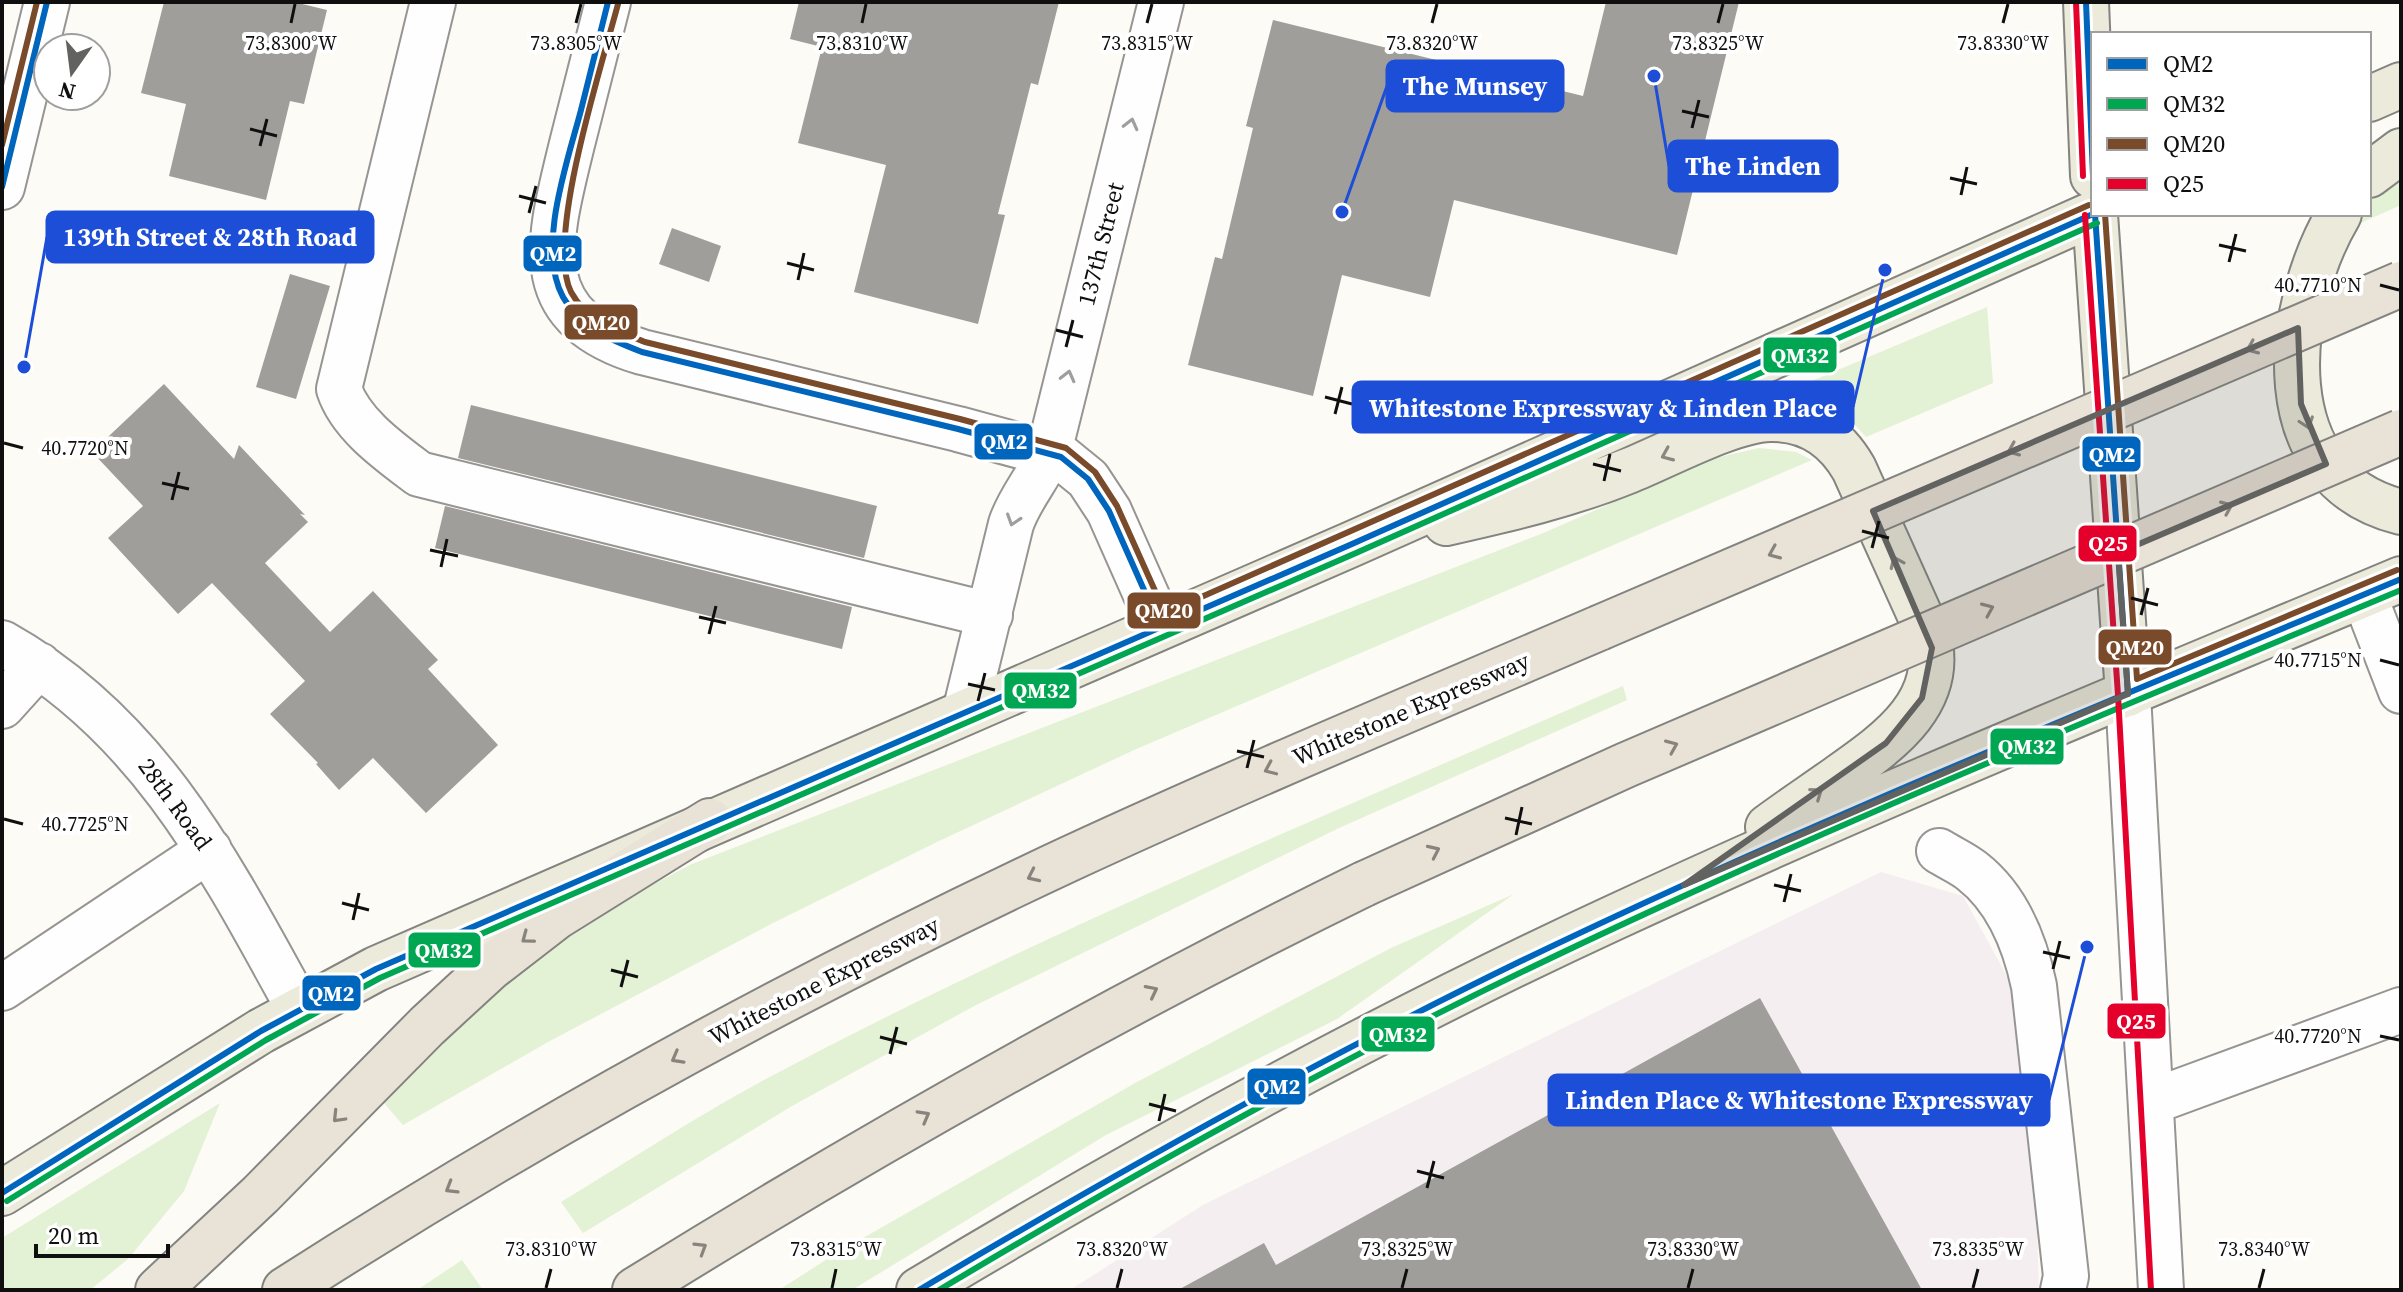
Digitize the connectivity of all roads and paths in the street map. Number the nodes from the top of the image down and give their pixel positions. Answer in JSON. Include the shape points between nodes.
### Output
{"nodes":[{"id":1,"x":47,"y":2,"type":"edge"},
{"id":2,"x":433,"y":2,"type":"edge"},
{"id":3,"x":608,"y":2,"type":"edge"},
{"id":4,"x":1161,"y":2,"type":"edge"},
{"id":5,"x":2086,"y":2,"type":"edge"},
{"id":6,"x":2401,"y":85,"type":"edge"},
{"id":7,"x":2371,"y":98,"type":"edge"},
{"id":8,"x":2091,"y":126,"type":"edge"},
{"id":9,"x":2401,"y":151,"type":"edge"},
{"id":10,"x":2371,"y":174,"type":"edge"},
{"id":11,"x":2,"y":187,"type":"edge"},
{"id":12,"x":2091,"y":215,"type":"edge"},
{"id":13,"x":2094,"y":216,"type":"edge"},
{"id":14,"x":2338,"y":216,"type":"edge"},
{"id":15,"x":2401,"y":284,"type":"edge"},
{"id":16,"x":2401,"y":432,"type":"edge"},
{"id":17,"x":1049,"y":452,"type":"junction"},
{"id":18,"x":2401,"y":512,"type":"edge"},
{"id":19,"x":1352,"y":544,"type":"junction"},
{"id":20,"x":2382,"y":587,"type":"edge"},
{"id":21,"x":990,"y":615,"type":"junction"},
{"id":22,"x":1160,"y":626,"type":"junction"},
{"id":23,"x":2,"y":643,"type":"edge"},
{"id":24,"x":39,"y":665,"type":"junction"},
{"id":25,"x":2401,"y":691,"type":"edge"},
{"id":26,"x":2128,"y":694,"type":"junction"},
{"id":27,"x":2,"y":706,"type":"edge"},
{"id":28,"x":965,"y":712,"type":"junction"},
{"id":29,"x":710,"y":821,"type":"junction"},
{"id":30,"x":209,"y":850,"type":"junction"},
{"id":31,"x":1939,"y":851,"type":"dead end"},
{"id":32,"x":1684,"y":885,"type":"junction"},
{"id":33,"x":2,"y":988,"type":"edge"},
{"id":34,"x":299,"y":1009,"type":"junction"},
{"id":35,"x":2401,"y":1010,"type":"edge"},
{"id":36,"x":2151,"y":1102,"type":"junction"},
{"id":37,"x":2,"y":1193,"type":"edge"},
{"id":38,"x":158,"y":1290,"type":"edge"},
{"id":39,"x":285,"y":1290,"type":"edge"},
{"id":40,"x":635,"y":1290,"type":"edge"},
{"id":41,"x":919,"y":1290,"type":"edge"},
{"id":42,"x":2063,"y":1290,"type":"edge"},
{"id":43,"x":2161,"y":1290,"type":"edge"}],
"edges":[{"from":1,"to":11,"type":"street"},
{"from":2,"to":21,"type":"street","via":[[339,389],[344,405],[419,474]]},
{"from":3,"to":17,"type":"street","via":[[551,241],[555,275],[580,322],[626,348]]},
{"from":17,"to":4,"type":"street","name":"137th Street","one_way":true},
{"from":5,"to":8,"type":"main road"},
{"from":6,"to":7,"type":"main road"},
{"from":9,"to":10,"type":"main road"},
{"from":12,"to":19,"type":"main road"},
{"from":13,"to":26,"type":"main road"},
{"from":14,"to":18,"type":"main road","one_way":true,"via":[[2299,321],[2299,396],[2311,436],[2339,479],[2377,504]]},
{"from":15,"to":39,"type":"highway","name":"Whitestone Expressway","one_way":true,"bridge":true,"via":[[1137,828],[850,966],[564,1121]]},
{"from":40,"to":16,"type":"highway","one_way":true,"bridge":true,"via":[[968,1091],[1364,884],[1626,765]]},
{"from":17,"to":21,"type":"street","name":"137th Street","one_way":true,"via":[[1016,510]]},
{"from":17,"to":22,"type":"street","via":[[1080,471],[1102,499]]},
{"from":19,"to":22,"type":"main road"},
{"from":32,"to":19,"type":"main road","one_way":true,"via":[[1886,743],[1913,713],[1929,682],[1932,648],[1927,631],[1854,469],[1837,445],[1801,423],[1752,421],[1565,494]]},
{"from":20,"to":25,"type":"street"},
{"from":20,"to":26,"type":"main road"},
{"from":21,"to":28,"type":"street","name":"137th Street"},
{"from":22,"to":28,"type":"main road"},
{"from":23,"to":24,"type":"street","name":"28th Road"},
{"from":24,"to":27,"type":"street"},
{"from":24,"to":30,"type":"street","name":"28th Road","via":[[123,737]]},
{"from":26,"to":32,"type":"main road"},
{"from":26,"to":36,"type":"street"},
{"from":28,"to":29,"type":"main road"},
{"from":29,"to":34,"type":"main road","via":[[376,969]]},
{"from":29,"to":38,"type":"highway","one_way":true,"via":[[556,917],[490,968]]},
{"from":30,"to":33,"type":"street"},
{"from":30,"to":34,"type":"street","name":"28th Road"},
{"from":31,"to":42,"type":"street","via":[[1972,871],[1997,897],[2027,955],[2066,1276]]},
{"from":32,"to":41,"type":"main road","via":[[1250,1099]]},
{"from":34,"to":37,"type":"main road"},
{"from":35,"to":36,"type":"street"},
{"from":36,"to":43,"type":"street"}]}
